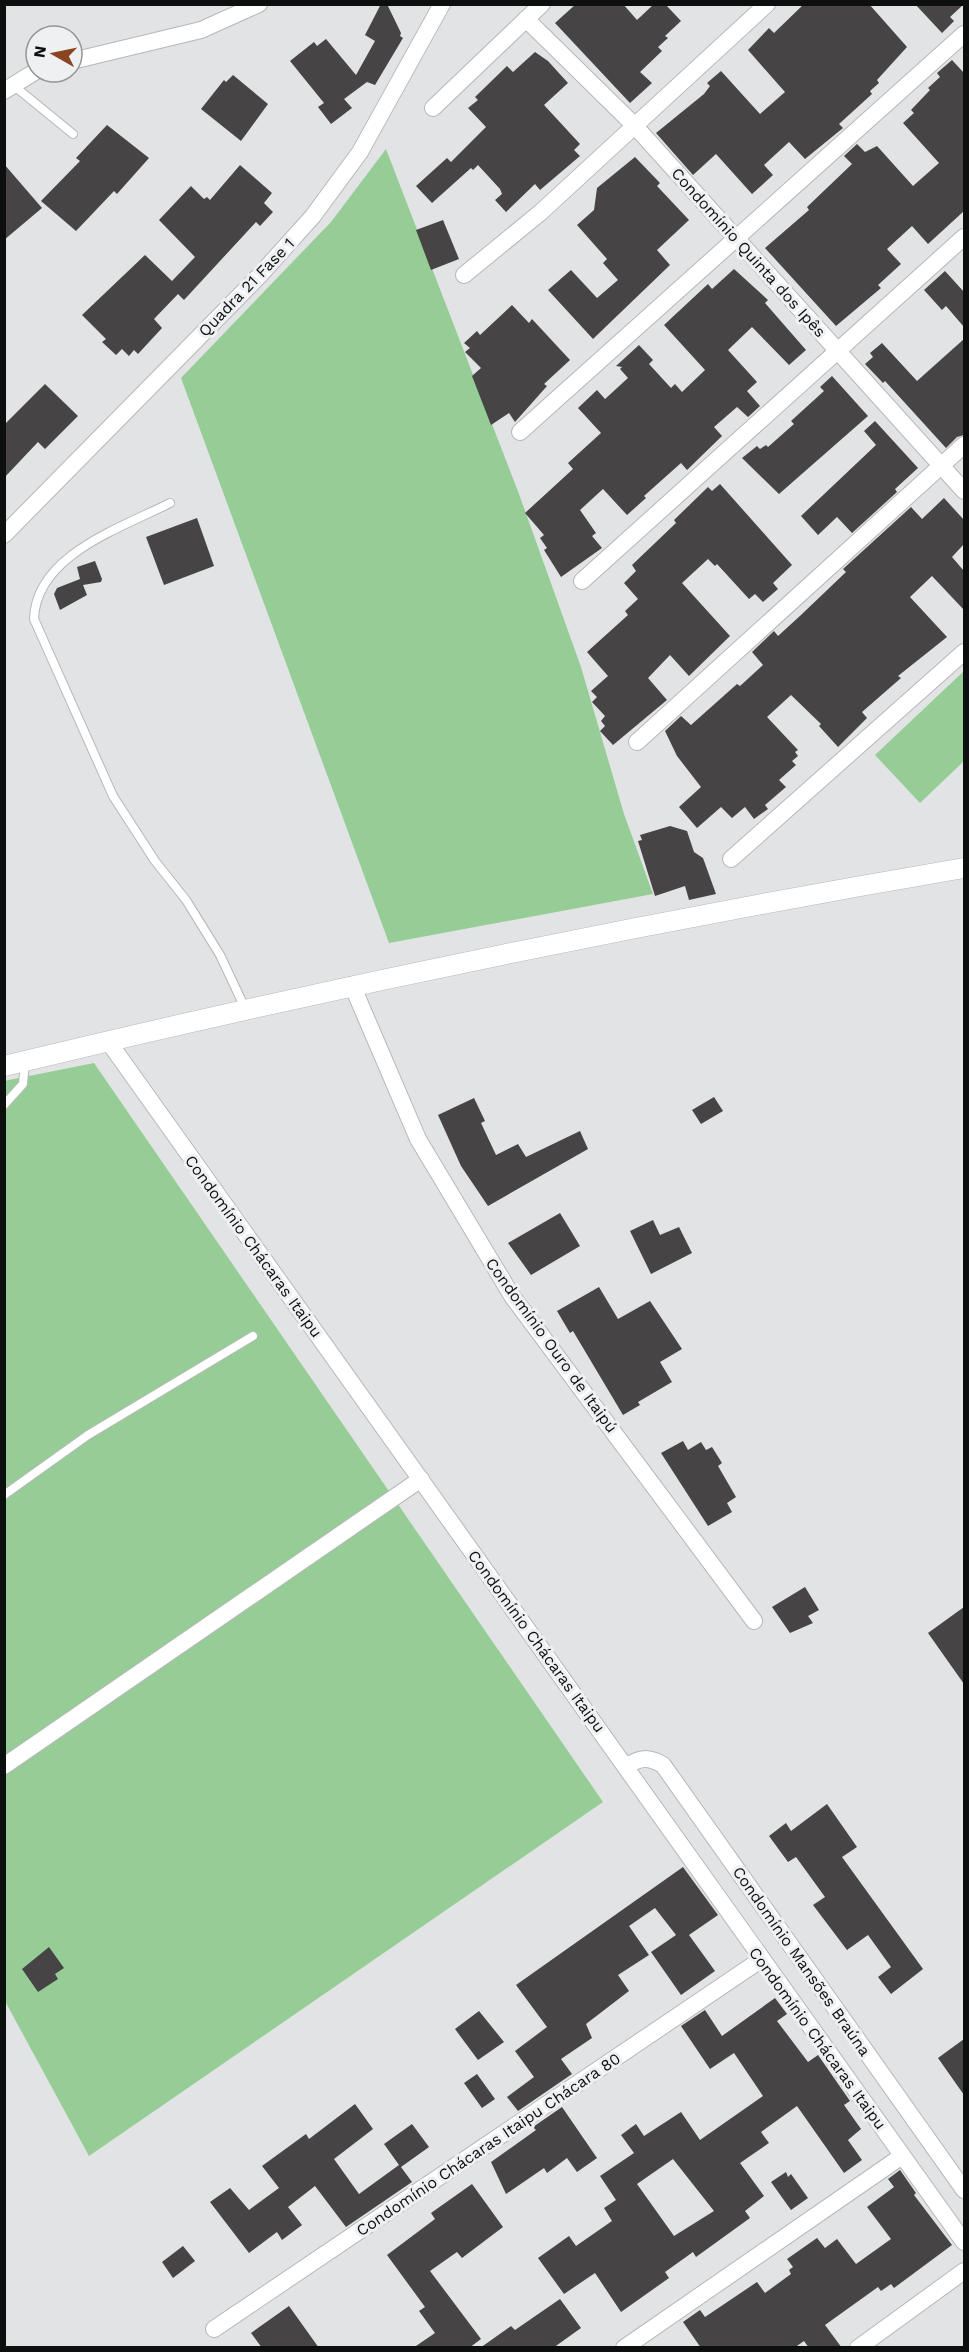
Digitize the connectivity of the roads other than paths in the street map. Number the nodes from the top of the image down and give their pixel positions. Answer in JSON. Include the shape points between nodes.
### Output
{"nodes":[{"id":1,"x":442,"y":4,"type":"edge"},
{"id":2,"x":542,"y":4,"type":"edge"},
{"id":3,"x":767,"y":4,"type":"edge"},
{"id":4,"x":247,"y":6,"type":"edge"},
{"id":5,"x":526,"y":19,"type":"junction"},
{"id":6,"x":964,"y":34,"type":"edge"},
{"id":7,"x":84,"y":58,"type":"edge"},
{"id":8,"x":24,"y":79,"type":"edge"},
{"id":9,"x":9,"y":88,"type":"edge"},
{"id":10,"x":433,"y":108,"type":"dead end"},
{"id":11,"x":634,"y":125,"type":"junction"},
{"id":12,"x":73,"y":134,"type":"dead end"},
{"id":13,"x":964,"y":237,"type":"edge"},
{"id":14,"x":737,"y":239,"type":"junction"},
{"id":15,"x":464,"y":275,"type":"dead end"},
{"id":16,"x":839,"y":352,"type":"junction"},
{"id":17,"x":520,"y":432,"type":"dead end"},
{"id":18,"x":964,"y":445,"type":"edge"},
{"id":19,"x":942,"y":466,"type":"junction"},
{"id":20,"x":964,"y":491,"type":"edge"},
{"id":21,"x":170,"y":503,"type":"dead end"},
{"id":22,"x":4,"y":535,"type":"edge"},
{"id":23,"x":582,"y":580,"type":"dead end"},
{"id":24,"x":964,"y":652,"type":"edge"},
{"id":25,"x":637,"y":742,"type":"dead end"},
{"id":26,"x":731,"y":860,"type":"dead end"},
{"id":27,"x":964,"y":868,"type":"edge"},
{"id":28,"x":352,"y":985,"type":"junction"},
{"id":29,"x":245,"y":1008,"type":"junction"},
{"id":30,"x":108,"y":1041,"type":"junction"},
{"id":31,"x":25,"y":1061,"type":"junction"},
{"id":32,"x":4,"y":1066,"type":"edge"},
{"id":33,"x":4,"y":1105,"type":"edge"},
{"id":34,"x":253,"y":1336,"type":"dead end"},
{"id":35,"x":421,"y":1479,"type":"junction"},
{"id":36,"x":4,"y":1495,"type":"edge"},
{"id":37,"x":754,"y":1621,"type":"dead end"},
{"id":38,"x":4,"y":1766,"type":"edge"},
{"id":39,"x":627,"y":1766,"type":"junction"},
{"id":40,"x":762,"y":1959,"type":"junction"},
{"id":41,"x":902,"y":2156,"type":"junction"},
{"id":42,"x":964,"y":2190,"type":"edge"},
{"id":43,"x":964,"y":2242,"type":"edge"},
{"id":44,"x":964,"y":2271,"type":"edge"},
{"id":45,"x":214,"y":2329,"type":"dead end"},
{"id":46,"x":624,"y":2348,"type":"edge"},
{"id":47,"x":858,"y":2348,"type":"edge"}],
"edges":[{"from":1,"to":22,"type":"street","name":"Quadra 21 Fase 1","via":[[360,152],[313,216]]},
{"from":2,"to":5,"type":"street"},
{"from":3,"to":11,"type":"street"},
{"from":4,"to":7,"type":"street","via":[[201,30]]},
{"from":5,"to":10,"type":"street"},
{"from":5,"to":11,"type":"street","name":"Condomínio Quinta dos Ipês"},
{"from":6,"to":14,"type":"street"},
{"from":8,"to":9,"type":"street"},
{"from":9,"to":12,"type":"lane"},
{"from":11,"to":14,"type":"street","name":"Condomínio Quinta dos Ipês"},
{"from":11,"to":15,"type":"street","via":[[541,212]]},
{"from":13,"to":16,"type":"street"},
{"from":14,"to":16,"type":"street","name":"Condomínio Quinta dos Ipês"},
{"from":14,"to":17,"type":"street"},
{"from":16,"to":19,"type":"street","name":"Condomínio Quinta dos Ipês"},
{"from":16,"to":23,"type":"street"},
{"from":18,"to":19,"type":"street"},
{"from":19,"to":20,"type":"street","name":"Condomínio Quinta dos Ipês"},
{"from":19,"to":25,"type":"street"},
{"from":21,"to":29,"type":"lane","via":[[76,552],[39,591],[34,619],[113,796],[186,900],[220,955]]},
{"from":24,"to":26,"type":"street"},
{"from":27,"to":28,"type":"street","via":[[672,919]]},
{"from":28,"to":29,"type":"street"},
{"from":28,"to":37,"type":"street","name":"Condomínio Ouro de Itaipú","via":[[418,1139],[512,1296]]},
{"from":29,"to":30,"type":"street"},
{"from":30,"to":31,"type":"street"},
{"from":30,"to":35,"type":"street","name":"Condomínio Chácaras Itaipu"},
{"from":31,"to":32,"type":"street"},
{"from":31,"to":33,"type":"lane","via":[[23,1084]]},
{"from":34,"to":36,"type":"lane","via":[[88,1436]]},
{"from":35,"to":38,"type":"street"},
{"from":35,"to":39,"type":"street","name":"Condomínio Chácaras Itaipu"},
{"from":39,"to":40,"type":"street","name":"Condomínio Chácaras Itaipu"},
{"from":39,"to":42,"type":"street","name":"Condomínio Mansões Braúna","via":[[639,1758],[663,1765]]},
{"from":40,"to":41,"type":"street","name":"Condomínio Chácaras Itaipu"},
{"from":40,"to":45,"type":"street","name":"Condomínio Chácaras Itaipu Chácara 80"},
{"from":41,"to":43,"type":"street","name":"Condomínio Chácaras Itaipu"},
{"from":41,"to":46,"type":"street"},
{"from":44,"to":47,"type":"street"}]}
